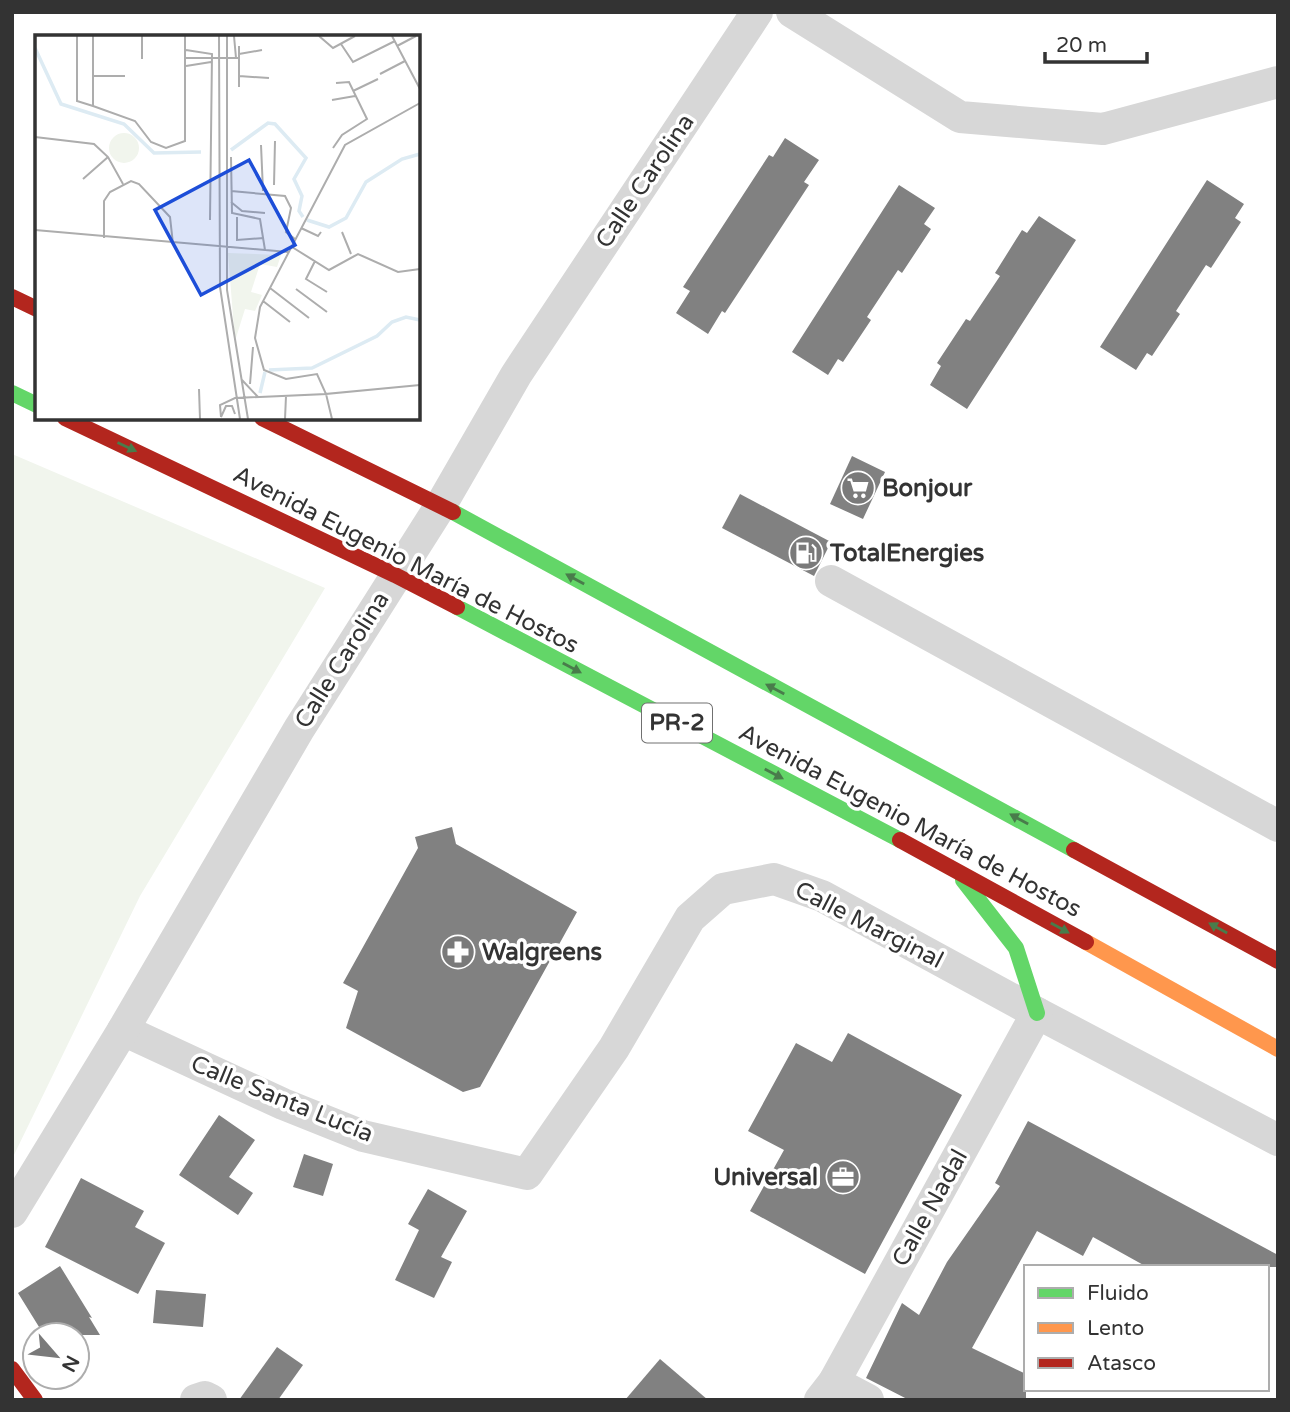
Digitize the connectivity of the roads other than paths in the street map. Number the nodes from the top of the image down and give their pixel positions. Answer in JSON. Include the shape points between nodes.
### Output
{"nodes":[{"id":1,"x":757,"y":12,"type":"edge"},
{"id":2,"x":792,"y":12,"type":"edge"},
{"id":3,"x":1278,"y":82,"type":"edge"},
{"id":4,"x":12,"y":297,"type":"edge"},
{"id":5,"x":35,"y":308,"type":"edge"},
{"id":6,"x":12,"y":393,"type":"edge"},
{"id":7,"x":35,"y":404,"type":"edge"},
{"id":8,"x":69,"y":420,"type":"edge"},
{"id":9,"x":266,"y":420,"type":"edge"},
{"id":10,"x":441,"y":505,"type":"junction"},
{"id":11,"x":395,"y":575,"type":"junction"},
{"id":12,"x":831,"y":580,"type":"dead end"},
{"id":13,"x":1278,"y":825,"type":"edge"},
{"id":14,"x":953,"y":868,"type":"junction"},
{"id":15,"x":1278,"y":961,"type":"edge"},
{"id":16,"x":1037,"y":1013,"type":"junction"},
{"id":17,"x":123,"y":1030,"type":"junction"},
{"id":18,"x":1278,"y":1049,"type":"edge"},
{"id":19,"x":1278,"y":1140,"type":"edge"},
{"id":20,"x":527,"y":1174,"type":"joint"},
{"id":21,"x":12,"y":1212,"type":"edge"},
{"id":22,"x":12,"y":1368,"type":"edge"},
{"id":23,"x":827,"y":1391,"type":"edge"},
{"id":24,"x":35,"y":1400,"type":"edge"},
{"id":25,"x":196,"y":1400,"type":"edge"},
{"id":26,"x":211,"y":1400,"type":"edge"},
{"id":27,"x":869,"y":1400,"type":"edge"}],
"edges":[{"from":1,"to":10,"type":"street","name":"Calle Carolina","via":[[516,376]]},
{"from":2,"to":3,"type":"street","via":[[960,117],[1103,129]]},
{"from":4,"to":5,"type":"main road"},
{"from":6,"to":7,"type":"main road"},
{"from":8,"to":11,"type":"main road","name":"Avenida Eugenio María de Hostos","number":"PR-2","one_way":true},
{"from":9,"to":10,"type":"main road"},
{"from":10,"to":11,"type":"street","name":"Calle Carolina"},
{"from":15,"to":10,"type":"main road","one_way":true},
{"from":11,"to":14,"type":"main road","name":"Avenida Eugenio María de Hostos","number":"PR-2","one_way":true},
{"from":11,"to":17,"type":"street","name":"Calle Carolina"},
{"from":12,"to":13,"type":"street"},
{"from":14,"to":16,"type":"main road","via":[[1016,948]]},
{"from":14,"to":18,"type":"main road","name":"Avenida Eugenio María de Hostos","number":"PR-2","one_way":true},
{"from":16,"to":19,"type":"street","name":"Calle Marginal"},
{"from":16,"to":20,"type":"street","name":"Calle Marginal","via":[[822,896],[774,879],[723,889],[690,918],[614,1048]]},
{"from":16,"to":23,"type":"street","name":"Calle Nadal"},
{"from":17,"to":20,"type":"street","name":"Calle Santa Lucía","via":[[363,1136]]},
{"from":17,"to":21,"type":"street","name":"Calle Carolina"},
{"from":22,"to":24,"type":"main road"},
{"from":23,"to":27,"type":"street"},
{"from":25,"to":26,"type":"street"}]}
